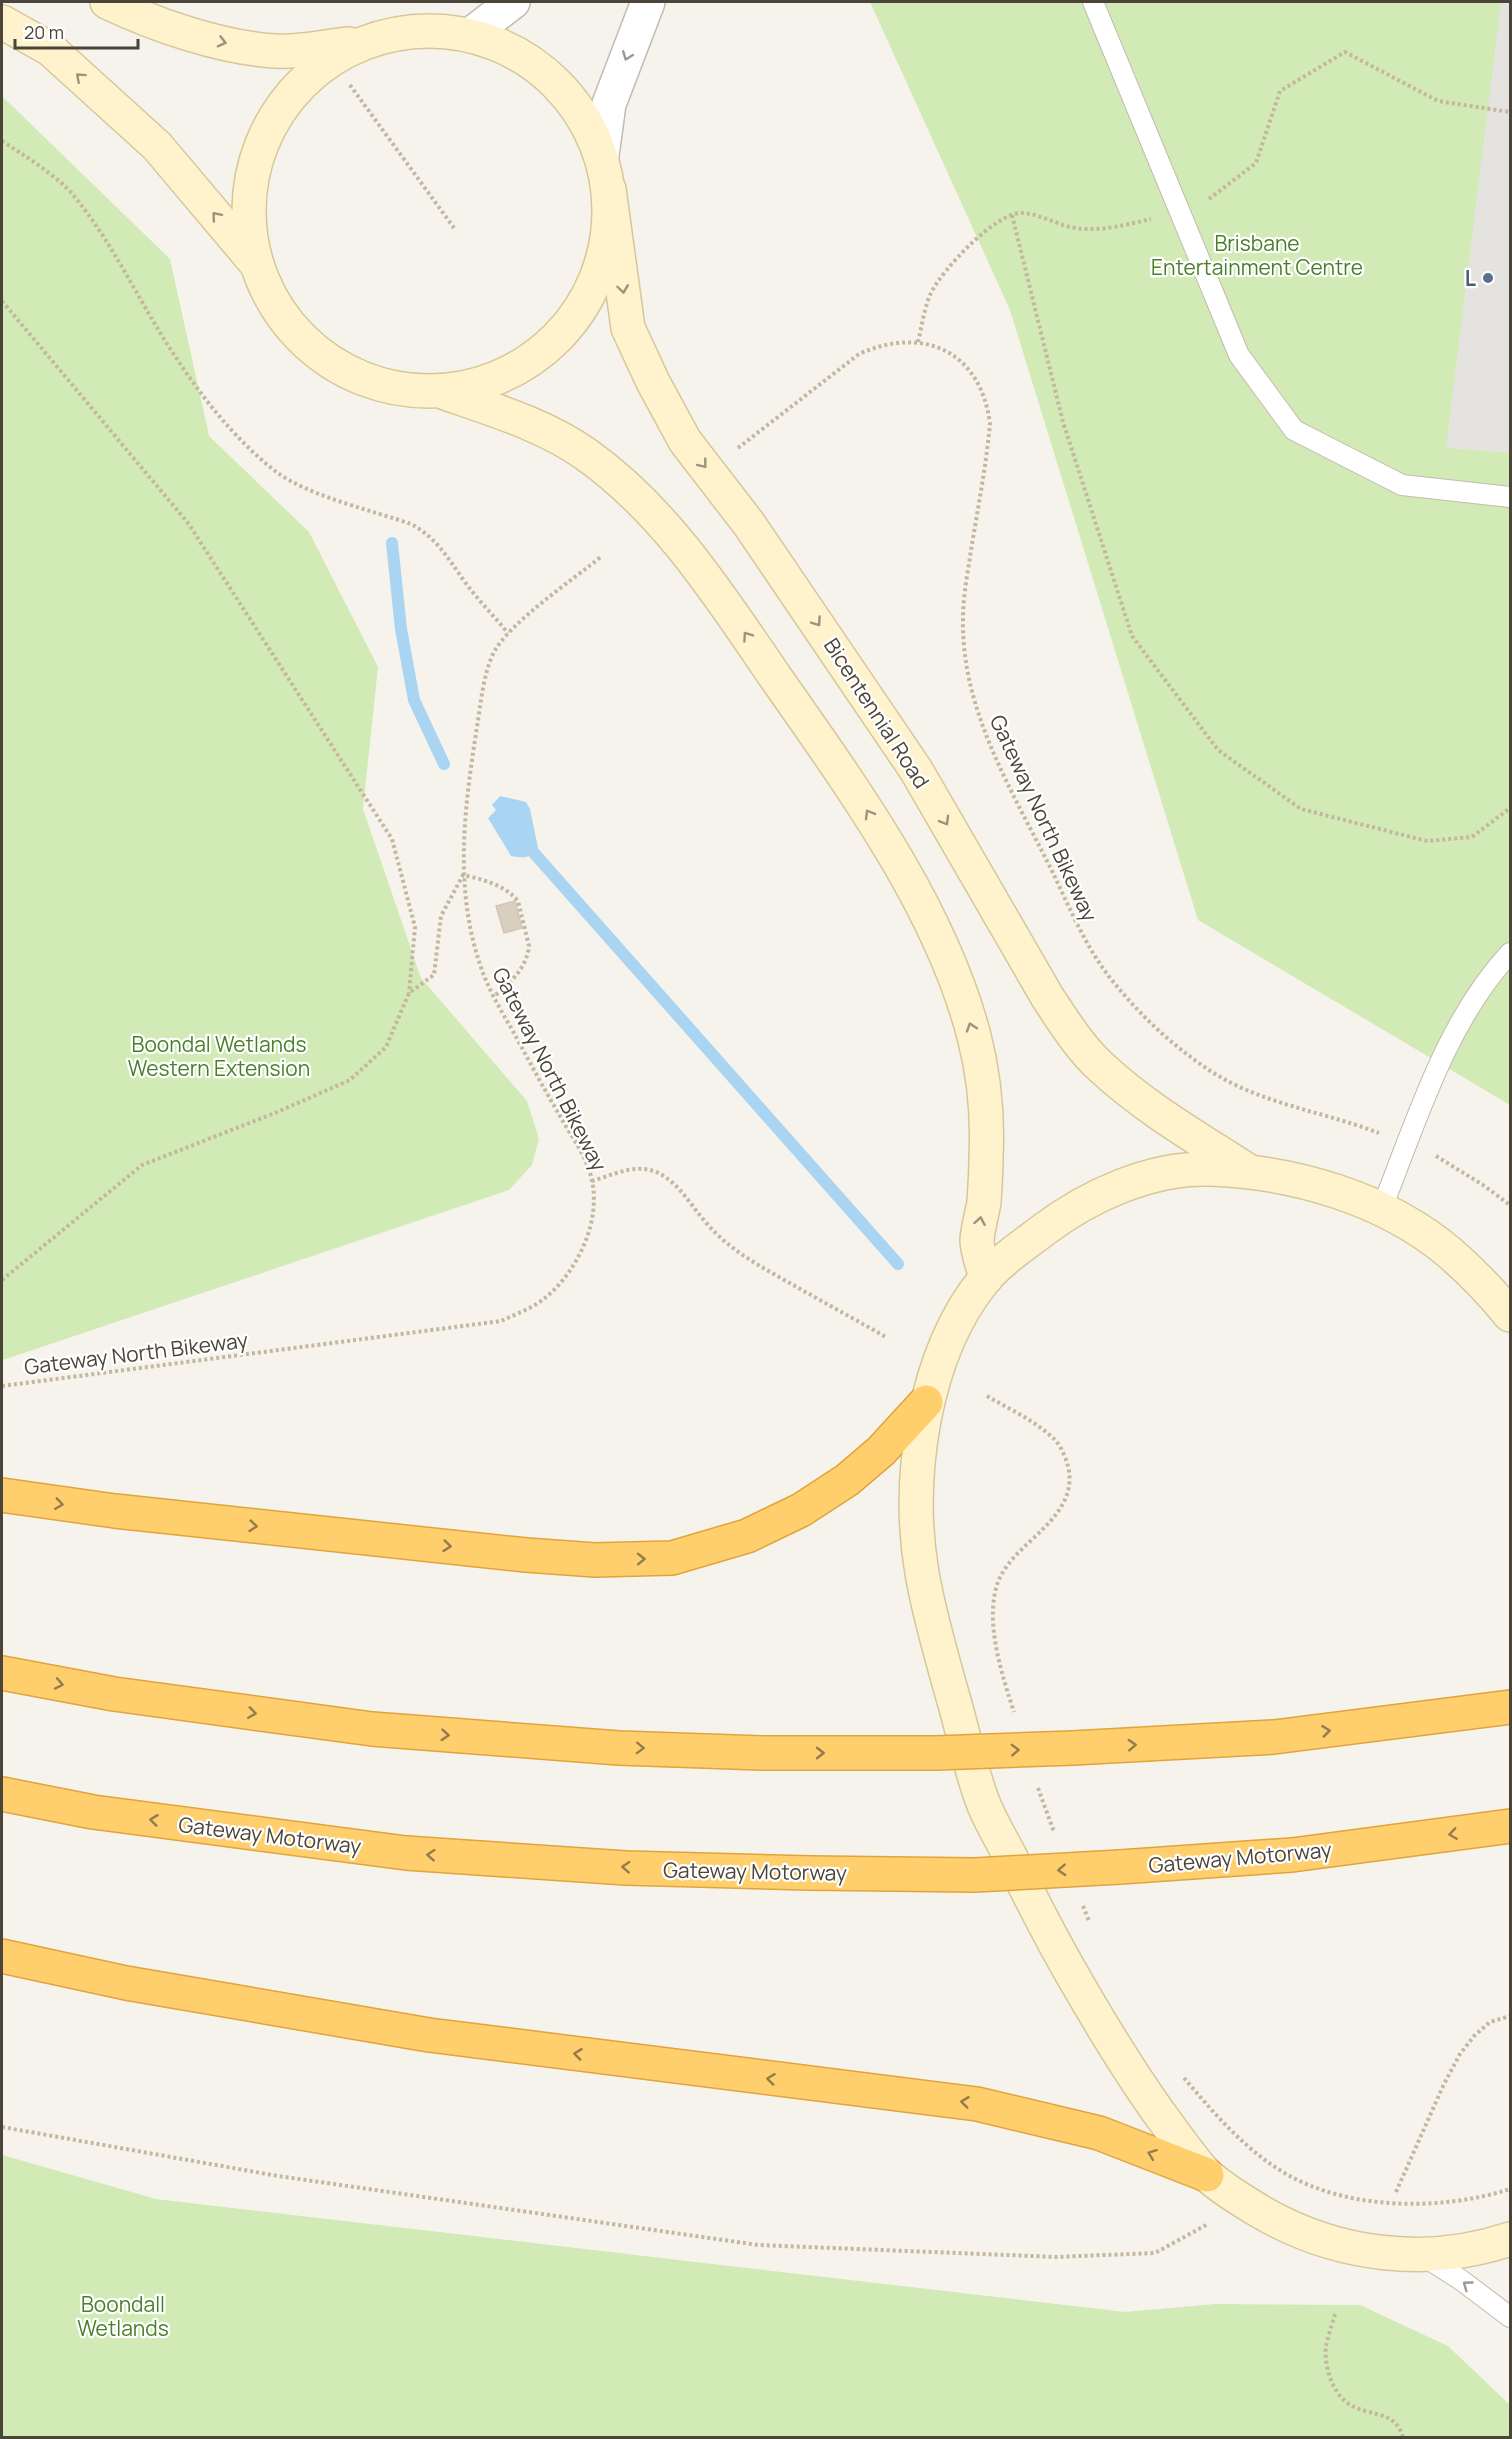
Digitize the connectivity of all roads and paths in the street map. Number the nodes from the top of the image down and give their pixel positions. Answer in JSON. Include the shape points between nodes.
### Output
{"nodes":[{"id":1,"x":107,"y":2,"type":"edge"},
{"id":2,"x":513,"y":2,"type":"edge"},
{"id":3,"x":648,"y":2,"type":"edge"},
{"id":4,"x":1093,"y":2,"type":"edge"},
{"id":5,"x":2,"y":22,"type":"edge"},
{"id":6,"x":471,"y":34,"type":"junction"},
{"id":7,"x":361,"y":42,"type":"junction"},
{"id":8,"x":350,"y":85,"type":"dead end"},
{"id":9,"x":1510,"y":112,"type":"edge"},
{"id":10,"x":2,"y":141,"type":"edge"},
{"id":11,"x":602,"y":155,"type":"junction"},
{"id":12,"x":609,"y":189,"type":"junction"},
{"id":13,"x":1207,"y":200,"type":"dead end"},
{"id":14,"x":1012,"y":215,"type":"junction"},
{"id":15,"x":1157,"y":217,"type":"dead end"},
{"id":16,"x":454,"y":228,"type":"dead end"},
{"id":17,"x":254,"y":261,"type":"junction"},
{"id":18,"x":2,"y":301,"type":"edge"},
{"id":19,"x":918,"y":342,"type":"junction"},
{"id":20,"x":445,"y":393,"type":"junction"},
{"id":21,"x":738,"y":448,"type":"dead end"},
{"id":22,"x":1510,"y":497,"type":"edge"},
{"id":23,"x":602,"y":556,"type":"dead end"},
{"id":24,"x":508,"y":633,"type":"junction"},
{"id":25,"x":1510,"y":808,"type":"edge"},
{"id":26,"x":463,"y":875,"type":"junction"},
{"id":27,"x":1510,"y":953,"type":"edge"},
{"id":28,"x":409,"y":993,"type":"junction"},
{"id":29,"x":494,"y":996,"type":"junction"},
{"id":30,"x":1408,"y":1144,"type":"junction"},
{"id":31,"x":1248,"y":1170,"type":"junction"},
{"id":32,"x":592,"y":1180,"type":"junction"},
{"id":33,"x":1510,"y":1205,"type":"edge"},
{"id":34,"x":1381,"y":1210,"type":"junction"},
{"id":35,"x":986,"y":1278,"type":"junction"},
{"id":36,"x":2,"y":1280,"type":"edge"},
{"id":37,"x":1510,"y":1315,"type":"edge"},
{"id":38,"x":886,"y":1337,"type":"dead end"},
{"id":39,"x":2,"y":1386,"type":"edge"},
{"id":40,"x":926,"y":1402,"type":"junction"},
{"id":41,"x":2,"y":1495,"type":"edge"},
{"id":42,"x":2,"y":1673,"type":"edge"},
{"id":43,"x":1510,"y":1707,"type":"edge"},
{"id":44,"x":2,"y":1794,"type":"edge"},
{"id":45,"x":1510,"y":1826,"type":"edge"},
{"id":46,"x":2,"y":1956,"type":"edge"},
{"id":47,"x":1510,"y":2016,"type":"edge"},
{"id":48,"x":2,"y":2127,"type":"edge"},
{"id":49,"x":1207,"y":2175,"type":"junction"},
{"id":50,"x":1396,"y":2192,"type":"dead end"},
{"id":51,"x":1245,"y":2203,"type":"junction"},
{"id":52,"x":1510,"y":2239,"type":"edge"},
{"id":53,"x":1422,"y":2255,"type":"junction"},
{"id":54,"x":1335,"y":2314,"type":"dead end"},
{"id":55,"x":1510,"y":2317,"type":"edge"},
{"id":56,"x":1403,"y":2438,"type":"edge"}],
"edges":[{"from":1,"to":7,"type":"main road","name":"Bicentennial Road","one_way":true,"via":[[141,18],[237,45],[277,51]]},
{"from":2,"to":6,"type":"street"},
{"from":3,"to":11,"type":"street","one_way":true,"via":[[609,104]]},
{"from":4,"to":22,"type":"lane","via":[[1239,355],[1294,430],[1402,485]]},
{"from":17,"to":5,"type":"main road","name":"Bicentennial Road","one_way":true,"via":[[157,146],[50,49]]},
{"from":6,"to":7,"type":"main road","name":"Bicentennial Road","via":[[416,29]]},
{"from":6,"to":11,"type":"main road","name":"Bicentennial Road","via":[[528,58],[573,100]]},
{"from":7,"to":17,"type":"main road","name":"Bicentennial Road","via":[[315,69],[280,108],[256,156],[248,208]]},
{"from":8,"to":16,"type":"path"},
{"from":9,"to":13,"type":"path","via":[[1438,101],[1345,52],[1280,91],[1256,163]]},
{"from":10,"to":24,"type":"path","via":[[73,194],[113,252],[169,347],[229,427],[290,481],[423,531],[449,557]]},
{"from":11,"to":12,"type":"main road","name":"Bicentennial Road"},
{"from":12,"to":20,"type":"main road","name":"Bicentennial Road","via":[[607,247],[586,302],[550,347],[501,378]]},
{"from":12,"to":31,"type":"main road","name":"Bicentennial Road","one_way":true,"via":[[628,328],[685,441],[749,524],[916,770],[1072,1034],[1099,1066],[1166,1120]]},
{"from":14,"to":15,"type":"path","via":[[1031,214],[1069,227],[1094,229]]},
{"from":14,"to":19,"type":"path","via":[[975,240],[950,264],[931,293]]},
{"from":14,"to":25,"type":"path","via":[[1063,422],[1132,636],[1218,750],[1301,809],[1427,841],[1472,837]]},
{"from":17,"to":20,"type":"main road","name":"Bicentennial Road","via":[[281,317],[326,362],[383,388]]},
{"from":18,"to":28,"type":"path","via":[[188,523],[392,839],[415,927]]},
{"from":19,"to":21,"type":"path","name":"Gateway North Bikeway","via":[[895,342],[859,354]]},
{"from":19,"to":30,"type":"path","name":"Gateway North Bikeway","via":[[956,356],[974,376],[987,402],[988,447],[965,586],[967,667],[982,728],[1091,951],[1146,1020],[1210,1071],[1252,1093]]},
{"from":35,"to":20,"type":"main road","name":"Bicentennial Road","one_way":true,"via":[[977,1242],[984,1201],[986,1108],[974,1037],[954,976],[918,898],[861,799],[732,614],[669,530],[628,488],[586,454],[538,427]]},
{"from":23,"to":24,"type":"path","name":"Gateway North Bikeway"},
{"from":24,"to":26,"type":"path","name":"Gateway North Bikeway","via":[[494,652],[485,681],[465,817]]},
{"from":26,"to":28,"type":"path","via":[[441,916],[434,975]]},
{"from":26,"to":29,"type":"path","name":"Gateway North Bikeway","via":[[472,935]]},
{"from":26,"to":29,"type":"path","via":[[489,882],[518,901],[529,952],[514,979]]},
{"from":27,"to":30,"type":"lane","via":[[1453,1037]]},
{"from":28,"to":36,"type":"path","via":[[386,1047],[350,1080],[142,1165]]},
{"from":29,"to":32,"type":"path","name":"Gateway North Bikeway"},
{"from":30,"to":33,"type":"path","name":"Gateway North Bikeway","via":[[1442,1158]]},
{"from":30,"to":34,"type":"lane"},
{"from":31,"to":34,"type":"main road","via":[[1340,1193]]},
{"from":31,"to":35,"type":"main road","via":[[1194,1168],[1165,1172],[1126,1185],[1069,1210]]},
{"from":32,"to":38,"type":"path","via":[[632,1170],[655,1171],[677,1188],[708,1226],[734,1249]]},
{"from":32,"to":39,"type":"path","name":"Gateway North Bikeway","via":[[590,1226],[581,1252],[565,1277],[546,1298],[501,1321]]},
{"from":34,"to":37,"type":"main road","via":[[1413,1226],[1449,1252]]},
{"from":35,"to":40,"type":"main road","via":[[952,1330]]},
{"from":41,"to":40,"type":"highway","one_way":true,"via":[[115,1511],[526,1555],[595,1560],[672,1558],[747,1536],[801,1510],[848,1480]]},
{"from":40,"to":49,"type":"main road","via":[[917,1515],[921,1570],[984,1804],[1048,1933],[1118,2055]]},
{"from":42,"to":43,"type":"highway","one_way":true,"bridge":true,"via":[[114,1694],[372,1729],[619,1748],[762,1753],[936,1753],[1274,1737]]},
{"from":45,"to":44,"type":"highway","name":"Gateway Motorway","one_way":true,"bridge":true,"via":[[1292,1855],[1120,1867],[975,1875],[810,1873],[626,1868],[406,1853],[93,1812]]},
{"from":49,"to":46,"type":"highway","one_way":true,"via":[[1099,2133],[977,2104],[429,2035],[126,1983]]},
{"from":47,"to":50,"type":"path","via":[[1490,2022],[1460,2054]]},
{"from":48,"to":51,"type":"path","via":[[278,2176],[758,2245],[1056,2257],[1155,2253]]},
{"from":49,"to":51,"type":"main road"},
{"from":51,"to":53,"type":"main road","via":[[1288,2228],[1334,2245],[1377,2253]]},
{"from":52,"to":53,"type":"main road","via":[[1491,2246]]},
{"from":55,"to":53,"type":"lane","one_way":true},
{"from":54,"to":56,"type":"path","via":[[1326,2346],[1326,2367],[1333,2384],[1347,2403],[1389,2417],[1398,2425]]}]}
